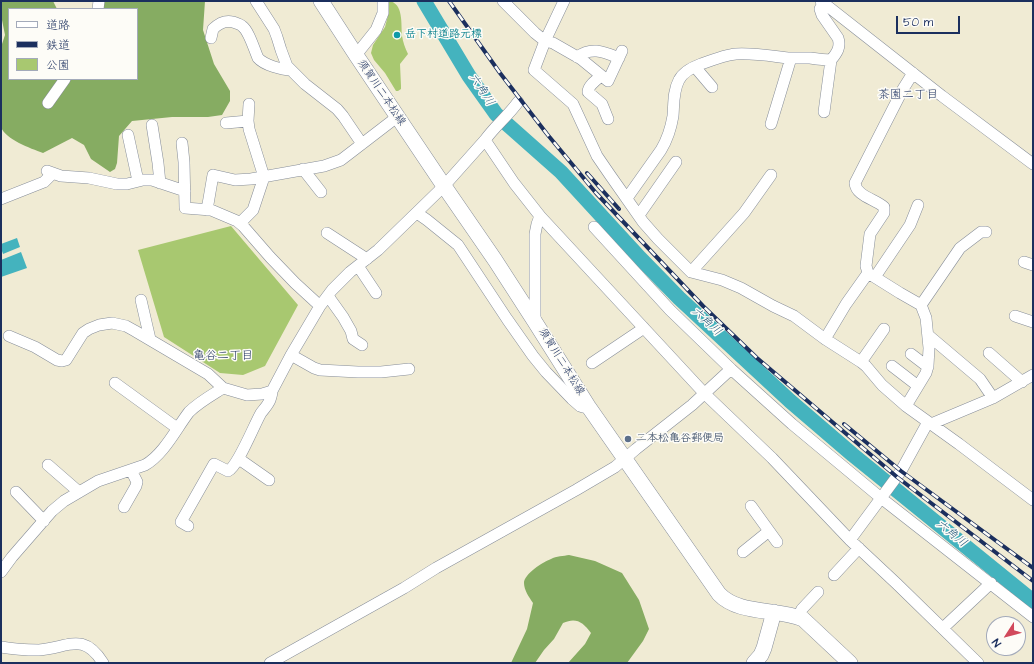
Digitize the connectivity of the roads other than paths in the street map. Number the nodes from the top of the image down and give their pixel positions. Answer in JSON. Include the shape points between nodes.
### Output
{"nodes":[{"id":1,"x":256,"y":1,"type":"edge"},
{"id":2,"x":321,"y":1,"type":"edge"},
{"id":3,"x":383,"y":1,"type":"edge"},
{"id":4,"x":503,"y":1,"type":"edge"},
{"id":5,"x":564,"y":1,"type":"edge"},
{"id":6,"x":822,"y":2,"type":"edge"},
{"id":7,"x":211,"y":38,"type":"dead end"},
{"id":8,"x":545,"y":41,"type":"junction"},
{"id":9,"x":356,"y":55,"type":"junction"},
{"id":10,"x":577,"y":57,"type":"junction"},
{"id":11,"x":791,"y":58,"type":"junction"},
{"id":12,"x":831,"y":60,"type":"junction"},
{"id":13,"x":695,"y":67,"type":"junction"},
{"id":14,"x":291,"y":70,"type":"junction"},
{"id":15,"x":913,"y":73,"type":"junction"},
{"id":16,"x":601,"y":76,"type":"junction"},
{"id":17,"x":63,"y":80,"type":"edge"},
{"id":18,"x":712,"y":87,"type":"dead end"},
{"id":19,"x":518,"y":102,"type":"dead end"},
{"id":20,"x":48,"y":103,"type":"dead end"},
{"id":21,"x":249,"y":104,"type":"dead end"},
{"id":22,"x":824,"y":112,"type":"dead end"},
{"id":23,"x":398,"y":117,"type":"junction"},
{"id":24,"x":608,"y":119,"type":"dead end"},
{"id":25,"x":248,"y":121,"type":"junction"},
{"id":26,"x":226,"y":123,"type":"dead end"},
{"id":27,"x":771,"y":124,"type":"dead end"},
{"id":28,"x":152,"y":125,"type":"dead end"},
{"id":29,"x":128,"y":135,"type":"dead end"},
{"id":30,"x":485,"y":140,"type":"junction"},
{"id":31,"x":182,"y":143,"type":"dead end"},
{"id":32,"x":362,"y":144,"type":"junction"},
{"id":33,"x":676,"y":162,"type":"dead end"},
{"id":34,"x":1033,"y":164,"type":"edge"},
{"id":35,"x":303,"y":169,"type":"junction"},
{"id":36,"x":771,"y":175,"type":"dead end"},
{"id":37,"x":264,"y":177,"type":"junction"},
{"id":38,"x":138,"y":181,"type":"junction"},
{"id":39,"x":160,"y":182,"type":"junction"},
{"id":40,"x":444,"y":186,"type":"junction"},
{"id":41,"x":185,"y":191,"type":"junction"},
{"id":42,"x":321,"y":192,"type":"dead end"},
{"id":43,"x":626,"y":198,"type":"junction"},
{"id":44,"x":1,"y":199,"type":"edge"},
{"id":45,"x":918,"y":205,"type":"dead end"},
{"id":46,"x":207,"y":210,"type":"junction"},
{"id":47,"x":417,"y":213,"type":"junction"},
{"id":48,"x":639,"y":215,"type":"junction"},
{"id":49,"x":540,"y":216,"type":"junction"},
{"id":50,"x":240,"y":223,"type":"junction"},
{"id":51,"x":594,"y":227,"type":"dead end"},
{"id":52,"x":986,"y":232,"type":"dead end"},
{"id":53,"x":327,"y":233,"type":"dead end"},
{"id":54,"x":367,"y":259,"type":"junction"},
{"id":55,"x":358,"y":266,"type":"junction"},
{"id":56,"x":691,"y":272,"type":"junction"},
{"id":57,"x":871,"y":275,"type":"junction"},
{"id":58,"x":376,"y":293,"type":"dead end"},
{"id":59,"x":328,"y":296,"type":"junction"},
{"id":60,"x":141,"y":300,"type":"dead end"},
{"id":61,"x":921,"y":305,"type":"junction"},
{"id":62,"x":320,"y":306,"type":"junction"},
{"id":63,"x":1015,"y":316,"type":"dead end"},
{"id":64,"x":535,"y":322,"type":"junction"},
{"id":65,"x":1033,"y":322,"type":"edge"},
{"id":66,"x":644,"y":328,"type":"junction"},
{"id":67,"x":884,"y":329,"type":"dead end"},
{"id":68,"x":928,"y":335,"type":"junction"},
{"id":69,"x":9,"y":336,"type":"dead end"},
{"id":70,"x":150,"y":339,"type":"junction"},
{"id":71,"x":825,"y":339,"type":"junction"},
{"id":72,"x":362,"y":345,"type":"dead end"},
{"id":73,"x":989,"y":353,"type":"dead end"},
{"id":74,"x":911,"y":354,"type":"dead end"},
{"id":75,"x":291,"y":355,"type":"junction"},
{"id":76,"x":861,"y":362,"type":"junction"},
{"id":77,"x":592,"y":363,"type":"dead end"},
{"id":78,"x":892,"y":366,"type":"dead end"},
{"id":79,"x":928,"y":367,"type":"junction"},
{"id":80,"x":409,"y":369,"type":"dead end"},
{"id":81,"x":731,"y":369,"type":"junction"},
{"id":82,"x":1033,"y":375,"type":"edge"},
{"id":83,"x":1022,"y":382,"type":"junction"},
{"id":84,"x":116,"y":383,"type":"dead end"},
{"id":85,"x":918,"y":386,"type":"junction"},
{"id":86,"x":223,"y":388,"type":"junction"},
{"id":87,"x":272,"y":391,"type":"junction"},
{"id":88,"x":704,"y":394,"type":"junction"},
{"id":89,"x":993,"y":398,"type":"junction"},
{"id":90,"x":588,"y":406,"type":"junction"},
{"id":91,"x":906,"y":406,"type":"junction"},
{"id":92,"x":929,"y":423,"type":"junction"},
{"id":93,"x":177,"y":428,"type":"junction"},
{"id":94,"x":625,"y":458,"type":"junction"},
{"id":95,"x":238,"y":459,"type":"junction"},
{"id":96,"x":48,"y":465,"type":"dead end"},
{"id":97,"x":130,"y":470,"type":"junction"},
{"id":98,"x":269,"y":480,"type":"dead end"},
{"id":99,"x":16,"y":492,"type":"dead end"},
{"id":100,"x":79,"y":492,"type":"junction"},
{"id":101,"x":881,"y":498,"type":"junction"},
{"id":102,"x":1033,"y":500,"type":"edge"},
{"id":103,"x":751,"y":506,"type":"dead end"},
{"id":104,"x":124,"y":507,"type":"dead end"},
{"id":105,"x":44,"y":521,"type":"junction"},
{"id":106,"x":188,"y":526,"type":"dead end"},
{"id":107,"x":769,"y":531,"type":"junction"},
{"id":108,"x":850,"y":540,"type":"junction"},
{"id":109,"x":777,"y":542,"type":"dead end"},
{"id":110,"x":859,"y":548,"type":"junction"},
{"id":111,"x":743,"y":552,"type":"dead end"},
{"id":112,"x":1,"y":572,"type":"edge"},
{"id":113,"x":834,"y":575,"type":"dead end"},
{"id":114,"x":991,"y":583,"type":"junction"},
{"id":115,"x":818,"y":592,"type":"dead end"},
{"id":116,"x":774,"y":612,"type":"junction"},
{"id":117,"x":798,"y":617,"type":"junction"},
{"id":118,"x":1033,"y":617,"type":"edge"},
{"id":119,"x":943,"y":628,"type":"junction"},
{"id":120,"x":1,"y":647,"type":"edge"},
{"id":121,"x":103,"y":663,"type":"edge"},
{"id":122,"x":270,"y":663,"type":"edge"},
{"id":123,"x":754,"y":663,"type":"edge"},
{"id":124,"x":850,"y":663,"type":"edge"},
{"id":125,"x":978,"y":663,"type":"edge"}],
"edges":[{"from":1,"to":14,"type":"street","via":[[274,30]]},
{"from":2,"to":9,"type":"main road","name":"須賀川二本松線"},
{"from":3,"to":9,"type":"street","via":[[383,13],[376,30]]},
{"from":4,"to":8,"type":"street"},
{"from":5,"to":8,"type":"street"},
{"from":6,"to":12,"type":"street","via":[[822,15],[839,40],[839,49]]},
{"from":6,"to":15,"type":"street"},
{"from":7,"to":14,"type":"street","via":[[213,28],[220,22],[237,23],[247,32],[261,61],[284,70]]},
{"from":8,"to":10,"type":"street"},
{"from":8,"to":43,"type":"street","via":[[534,70],[574,104],[597,156]]},
{"from":9,"to":23,"type":"main road","name":"須賀川二本松線"},
{"from":10,"to":16,"type":"street"},
{"from":10,"to":16,"type":"street","via":[[582,53],[594,51],[620,54],[608,81]]},
{"from":11,"to":12,"type":"street"},
{"from":11,"to":13,"type":"street","via":[[736,54]]},
{"from":11,"to":27,"type":"street"},
{"from":12,"to":22,"type":"street"},
{"from":13,"to":18,"type":"street"},
{"from":13,"to":43,"type":"street","via":[[684,74],[677,84],[673,116],[666,142]]},
{"from":14,"to":32,"type":"street","via":[[344,116]]},
{"from":15,"to":34,"type":"street"},
{"from":15,"to":57,"type":"street","via":[[855,183],[860,193],[884,207],[884,213],[870,234],[866,266]]},
{"from":16,"to":24,"type":"street","via":[[588,92],[602,104]]},
{"from":17,"to":20,"type":"street"},
{"from":19,"to":30,"type":"street"},
{"from":21,"to":25,"type":"street"},
{"from":23,"to":32,"type":"street"},
{"from":23,"to":40,"type":"main road","name":"須賀川二本松線"},
{"from":25,"to":26,"type":"street"},
{"from":25,"to":37,"type":"street"},
{"from":28,"to":39,"type":"street"},
{"from":29,"to":38,"type":"street"},
{"from":30,"to":40,"type":"street"},
{"from":30,"to":49,"type":"street"},
{"from":31,"to":41,"type":"street"},
{"from":32,"to":35,"type":"street","via":[[341,160]]},
{"from":33,"to":48,"type":"street"},
{"from":35,"to":37,"type":"street"},
{"from":35,"to":42,"type":"street"},
{"from":36,"to":56,"type":"street","via":[[744,213]]},
{"from":37,"to":46,"type":"street","via":[[235,180],[213,175]]},
{"from":37,"to":50,"type":"street","via":[[253,210]]},
{"from":38,"to":39,"type":"street"},
{"from":38,"to":44,"type":"street","via":[[117,184],[50,172],[44,182]]},
{"from":39,"to":41,"type":"street"},
{"from":40,"to":47,"type":"street"},
{"from":40,"to":64,"type":"main road","name":"須賀川二本松線"},
{"from":41,"to":46,"type":"street","via":[[185,208]]},
{"from":43,"to":48,"type":"street"},
{"from":45,"to":57,"type":"street","via":[[910,225]]},
{"from":46,"to":50,"type":"street"},
{"from":47,"to":54,"type":"street"},
{"from":47,"to":90,"type":"street","via":[[458,245],[533,356],[572,399],[580,406]]},
{"from":48,"to":56,"type":"street","via":[[658,239]]},
{"from":49,"to":64,"type":"street","via":[[535,234]]},
{"from":49,"to":66,"type":"street"},
{"from":50,"to":62,"type":"street","via":[[295,283]]},
{"from":51,"to":81,"type":"street","via":[[670,310]]},
{"from":52,"to":61,"type":"street","via":[[981,232],[960,248]]},
{"from":53,"to":54,"type":"street"},
{"from":54,"to":55,"type":"street"},
{"from":55,"to":58,"type":"street"},
{"from":55,"to":59,"type":"street"},
{"from":56,"to":71,"type":"street","via":[[741,288],[794,316]]},
{"from":57,"to":61,"type":"street"},
{"from":57,"to":71,"type":"street","via":[[846,304]]},
{"from":59,"to":62,"type":"street"},
{"from":59,"to":72,"type":"street","via":[[343,316],[353,339]]},
{"from":60,"to":70,"type":"street"},
{"from":61,"to":68,"type":"street"},
{"from":62,"to":75,"type":"street"},
{"from":63,"to":65,"type":"street"},
{"from":64,"to":90,"type":"main road","name":"須賀川二本松線"},
{"from":66,"to":77,"type":"street"},
{"from":66,"to":88,"type":"street"},
{"from":67,"to":76,"type":"street"},
{"from":68,"to":79,"type":"street"},
{"from":68,"to":89,"type":"street","via":[[980,379]]},
{"from":69,"to":70,"type":"street","via":[[35,346],[62,361],[66,360],[83,333],[99,325],[112,323],[126,326]]},
{"from":70,"to":86,"type":"street","via":[[208,374]]},
{"from":71,"to":76,"type":"street"},
{"from":73,"to":83,"type":"street"},
{"from":74,"to":79,"type":"street"},
{"from":75,"to":80,"type":"street","via":[[320,370],[381,372]]},
{"from":75,"to":87,"type":"street"},
{"from":76,"to":91,"type":"street"},
{"from":78,"to":85,"type":"street"},
{"from":79,"to":85,"type":"street"},
{"from":81,"to":88,"type":"street"},
{"from":81,"to":101,"type":"street"},
{"from":82,"to":83,"type":"street"},
{"from":83,"to":89,"type":"street"},
{"from":84,"to":93,"type":"street"},
{"from":85,"to":91,"type":"street"},
{"from":86,"to":87,"type":"street","via":[[247,395]]},
{"from":86,"to":93,"type":"street","via":[[194,408]]},
{"from":87,"to":95,"type":"street","via":[[269,402]]},
{"from":88,"to":94,"type":"street"},
{"from":88,"to":108,"type":"street","via":[[772,458]]},
{"from":89,"to":92,"type":"street"},
{"from":90,"to":94,"type":"main road","name":"須賀川二本松線"},
{"from":91,"to":92,"type":"street"},
{"from":92,"to":101,"type":"street","via":[[904,466]]},
{"from":92,"to":102,"type":"street"},
{"from":93,"to":97,"type":"street","via":[[151,462]]},
{"from":94,"to":116,"type":"main road","name":"須賀川二本松線","via":[[722,597],[733,604]]},
{"from":94,"to":122,"type":"street","via":[[615,467],[576,490]]},
{"from":95,"to":98,"type":"street"},
{"from":95,"to":106,"type":"street","via":[[228,471],[214,464],[181,522]]},
{"from":96,"to":100,"type":"street"},
{"from":97,"to":100,"type":"street","via":[[98,481]]},
{"from":97,"to":104,"type":"street","via":[[137,482]]},
{"from":99,"to":105,"type":"street"},
{"from":100,"to":105,"type":"street","via":[[64,501]]},
{"from":101,"to":108,"type":"street"},
{"from":101,"to":114,"type":"street"},
{"from":103,"to":107,"type":"street"},
{"from":105,"to":112,"type":"street"},
{"from":107,"to":109,"type":"street"},
{"from":107,"to":111,"type":"street"},
{"from":108,"to":110,"type":"street"},
{"from":110,"to":113,"type":"street"},
{"from":110,"to":119,"type":"street"},
{"from":114,"to":118,"type":"street"},
{"from":114,"to":119,"type":"street"},
{"from":115,"to":117,"type":"street"},
{"from":116,"to":117,"type":"main road","name":"須賀川二本松線"},
{"from":116,"to":123,"type":"main road","via":[[764,648]]},
{"from":117,"to":124,"type":"main road","name":"須賀川二本松線"},
{"from":119,"to":125,"type":"street"},
{"from":120,"to":121,"type":"street","via":[[38,650],[77,643],[94,650]]}]}
